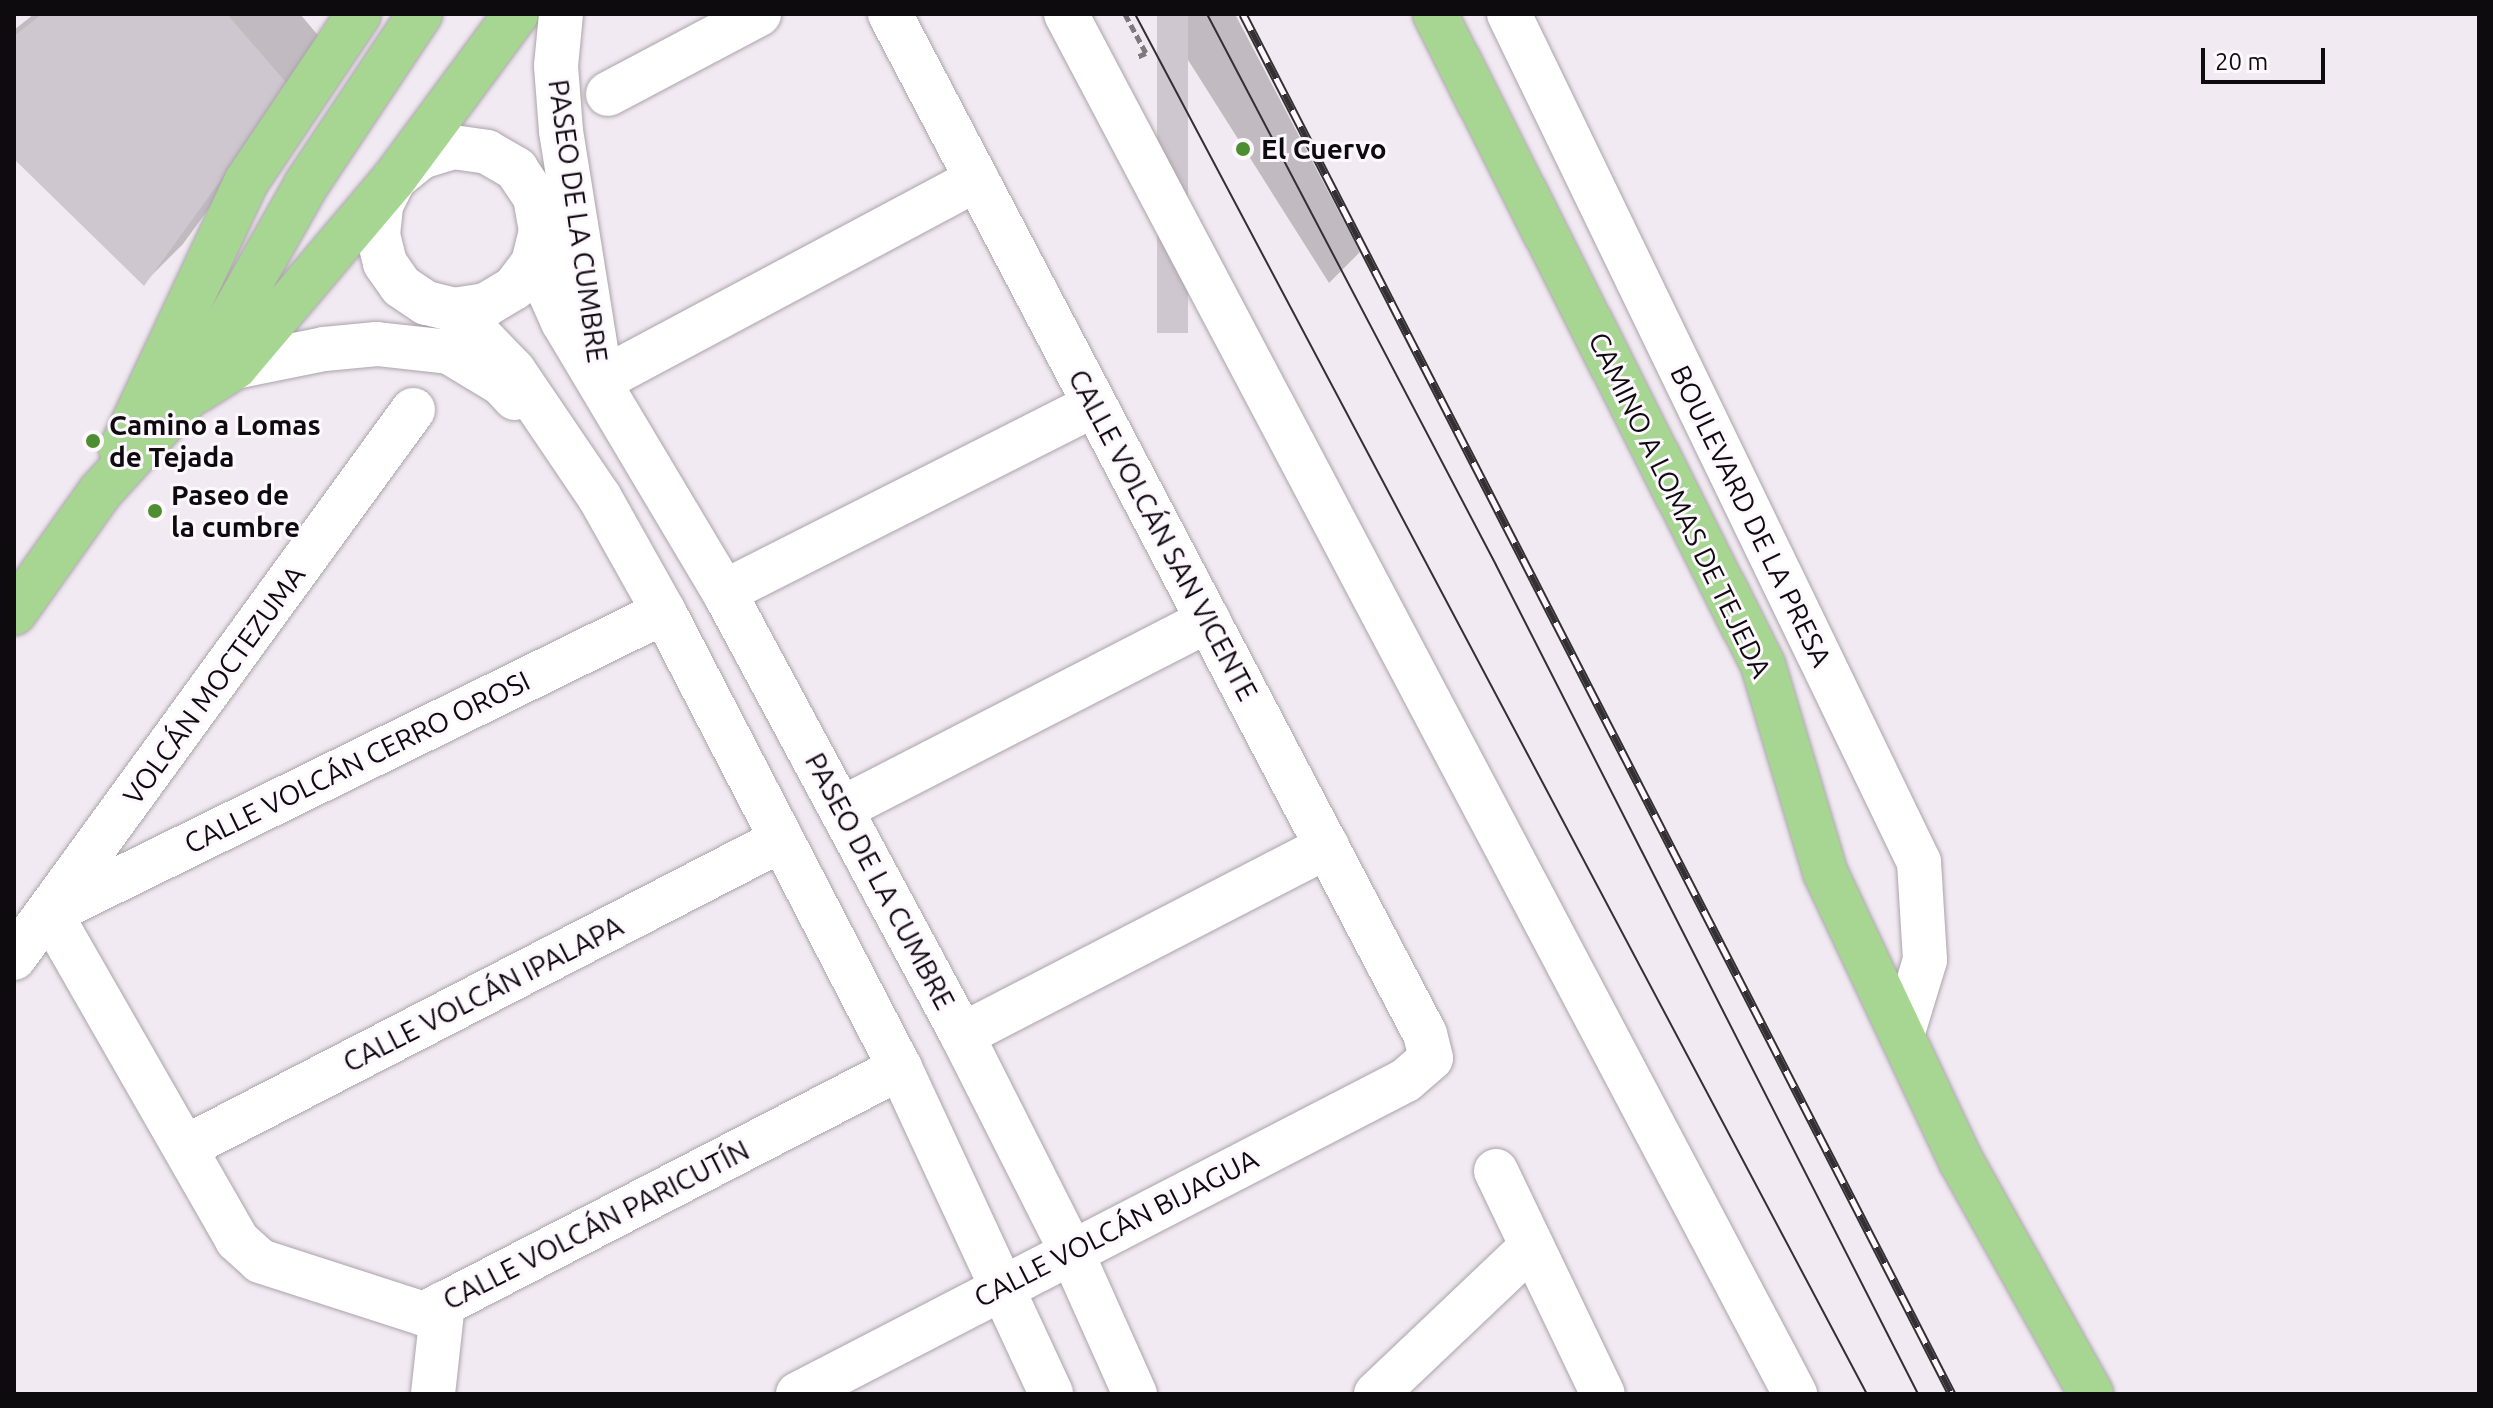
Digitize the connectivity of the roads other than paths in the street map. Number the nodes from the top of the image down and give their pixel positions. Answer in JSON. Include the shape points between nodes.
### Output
{"nodes":[{"id":1,"x":359,"y":14,"type":"edge"},
{"id":2,"x":420,"y":14,"type":"edge"},
{"id":3,"x":516,"y":14,"type":"edge"},
{"id":4,"x":561,"y":14,"type":"edge"},
{"id":5,"x":759,"y":14,"type":"edge"},
{"id":6,"x":890,"y":14,"type":"edge"},
{"id":7,"x":1066,"y":14,"type":"edge"},
{"id":8,"x":1435,"y":14,"type":"edge"},
{"id":9,"x":1509,"y":14,"type":"edge"},
{"id":10,"x":608,"y":94,"type":"dead end"},
{"id":11,"x":394,"y":179,"type":"junction"},
{"id":12,"x":977,"y":179,"type":"junction"},
{"id":13,"x":541,"y":231,"type":"junction"},
{"id":14,"x":455,"y":310,"type":"junction"},
{"id":15,"x":235,"y":367,"type":"junction"},
{"id":16,"x":601,"y":380,"type":"junction"},
{"id":17,"x":185,"y":399,"type":"junction"},
{"id":18,"x":1095,"y":405,"type":"junction"},
{"id":19,"x":413,"y":410,"type":"dead end"},
{"id":20,"x":583,"y":472,"type":"junction"},
{"id":21,"x":100,"y":492,"type":"junction"},
{"id":22,"x":724,"y":592,"type":"junction"},
{"id":23,"x":664,"y":612,"type":"junction"},
{"id":24,"x":14,"y":613,"type":"edge"},
{"id":25,"x":1208,"y":620,"type":"junction"},
{"id":26,"x":841,"y":809,"type":"junction"},
{"id":27,"x":781,"y":840,"type":"junction"},
{"id":28,"x":1327,"y":847,"type":"junction"},
{"id":29,"x":50,"y":913,"type":"junction"},
{"id":30,"x":14,"y":958,"type":"edge"},
{"id":31,"x":1903,"y":1032,"type":"junction"},
{"id":32,"x":962,"y":1035,"type":"junction"},
{"id":33,"x":1431,"y":1058,"type":"joint"},
{"id":34,"x":900,"y":1068,"type":"junction"},
{"id":35,"x":186,"y":1147,"type":"junction"},
{"id":36,"x":1496,"y":1171,"type":"dead end"},
{"id":37,"x":1530,"y":1248,"type":"junction"},
{"id":38,"x":1071,"y":1251,"type":"junction"},
{"id":39,"x":1000,"y":1286,"type":"junction"},
{"id":40,"x":443,"y":1304,"type":"junction"},
{"id":41,"x":433,"y":1394,"type":"edge"},
{"id":42,"x":798,"y":1394,"type":"edge"},
{"id":43,"x":1051,"y":1394,"type":"edge"},
{"id":44,"x":1135,"y":1394,"type":"edge"},
{"id":45,"x":1376,"y":1394,"type":"edge"},
{"id":46,"x":1603,"y":1394,"type":"edge"},
{"id":47,"x":1795,"y":1394,"type":"edge"},
{"id":48,"x":2091,"y":1394,"type":"edge"}],
"edges":[{"from":1,"to":21,"type":"main road","via":[[246,182]]},
{"from":2,"to":17,"type":"main road","via":[[306,185]]},
{"from":3,"to":11,"type":"main road"},
{"from":4,"to":16,"type":"street","name":"PASEO DE LA CUMBRE","via":[[556,66],[561,131]]},
{"from":5,"to":10,"type":"street"},
{"from":6,"to":12,"type":"street","name":"CALLE VOLCÁN SAN VICENTE"},
{"from":7,"to":47,"type":"street"},
{"from":8,"to":31,"type":"main road","name":"CAMINO A LOMAS DE TEJEDA","via":[[1763,665],[1825,872]]},
{"from":9,"to":31,"type":"street","name":"BOULEVARD DE LA PRESA","via":[[1919,862],[1925,960]]},
{"from":11,"to":13,"type":"street","name":"PASEO DE LA CUMBRE","via":[[421,157],[453,147],[487,152],[516,169],[535,197]]},
{"from":11,"to":14,"type":"street","via":[[379,220],[385,263],[401,286],[426,303]]},
{"from":11,"to":15,"type":"main road"},
{"from":12,"to":16,"type":"street"},
{"from":12,"to":18,"type":"street","name":"CALLE VOLCÁN SAN VICENTE"},
{"from":13,"to":14,"type":"street","name":"PASEO DE LA CUMBRE","via":[[533,263],[514,288],[486,305]]},
{"from":13,"to":16,"type":"street","name":"PASEO DE LA CUMBRE","via":[[550,293]]},
{"from":14,"to":20,"type":"street","via":[[514,371]]},
{"from":15,"to":17,"type":"main road"},
{"from":15,"to":20,"type":"street","via":[[377,344],[449,352],[502,384]]},
{"from":16,"to":22,"type":"street","name":"PASEO DE LA CUMBRE"},
{"from":17,"to":21,"type":"main road"},
{"from":18,"to":22,"type":"street"},
{"from":18,"to":25,"type":"street","name":"CALLE VOLCÁN SAN VICENTE"},
{"from":19,"to":29,"type":"street","name":"VOLCÁN MOCTEZUMA"},
{"from":20,"to":23,"type":"street"},
{"from":21,"to":24,"type":"main road"},
{"from":22,"to":26,"type":"street","name":"PASEO DE LA CUMBRE"},
{"from":23,"to":27,"type":"street"},
{"from":23,"to":29,"type":"street","name":"CALLE VOLCÁN CERRO OROSI"},
{"from":25,"to":26,"type":"street"},
{"from":25,"to":28,"type":"street","name":"CALLE VOLCÁN SAN VICENTE"},
{"from":26,"to":32,"type":"street","name":"PASEO DE LA CUMBRE"},
{"from":27,"to":34,"type":"street"},
{"from":27,"to":35,"type":"street","name":"CALLE VOLCÁN IPALAPA"},
{"from":28,"to":32,"type":"street"},
{"from":28,"to":33,"type":"street","name":"CALLE VOLCÁN SAN VICENTE","via":[[1425,1034]]},
{"from":29,"to":30,"type":"street","name":"VOLCÁN MOCTEZUMA"},
{"from":29,"to":35,"type":"street","name":"CALLE VOLCÁN PARICUTÍN"},
{"from":31,"to":48,"type":"main road","name":"CAMINO A LOMAS DE TEJEDA","via":[[1961,1161]]},
{"from":32,"to":38,"type":"street","name":"PASEO DE LA CUMBRE"},
{"from":33,"to":38,"type":"street","name":"CALLE VOLCÁN BIJAGUA","via":[[1406,1080]]},
{"from":34,"to":39,"type":"street"},
{"from":34,"to":40,"type":"street","name":"CALLE VOLCÁN PARICUTÍN"},
{"from":35,"to":40,"type":"street","name":"CALLE VOLCÁN PARICUTÍN","via":[[237,1240],[260,1261],[424,1314]]},
{"from":36,"to":37,"type":"street"},
{"from":37,"to":45,"type":"street"},
{"from":37,"to":46,"type":"street"},
{"from":38,"to":39,"type":"street","name":"CALLE VOLCÁN BIJAGUA"},
{"from":38,"to":44,"type":"street","name":"PASEO DE LA CUMBRE"},
{"from":39,"to":42,"type":"street","name":"CALLE VOLCÁN BIJAGUA"},
{"from":39,"to":43,"type":"street"},
{"from":40,"to":41,"type":"street"}]}
